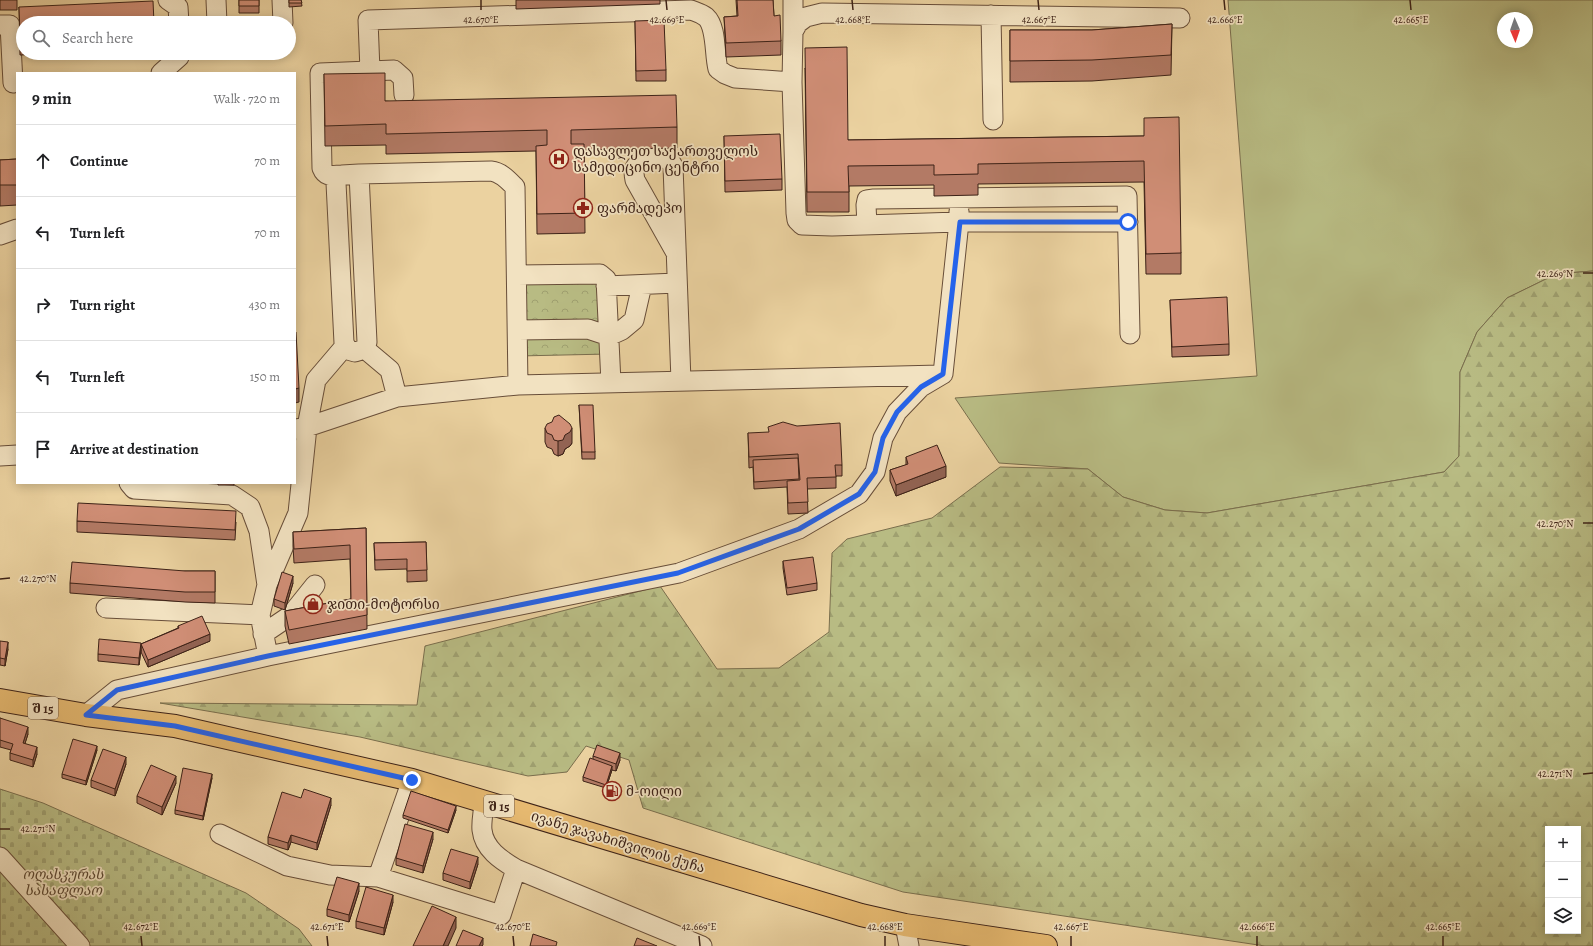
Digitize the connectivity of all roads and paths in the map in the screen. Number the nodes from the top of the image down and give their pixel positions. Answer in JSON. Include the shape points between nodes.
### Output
{"nodes":[{"id":1,"x":168,"y":0,"type":"edge"},
{"id":2,"x":216,"y":0,"type":"edge"},
{"id":3,"x":282,"y":0,"type":"edge"},
{"id":4,"x":793,"y":0,"type":"edge"},
{"id":5,"x":991,"y":15,"type":"junction"},
{"id":6,"x":179,"y":16,"type":"edge"},
{"id":7,"x":217,"y":16,"type":"edge"},
{"id":8,"x":283,"y":16,"type":"edge"},
{"id":9,"x":1180,"y":18,"type":"dead end"},
{"id":10,"x":0,"y":25,"type":"edge"},
{"id":11,"x":793,"y":32,"type":"junction"},
{"id":12,"x":176,"y":60,"type":"edge"},
{"id":13,"x":370,"y":71,"type":"junction"},
{"id":14,"x":162,"y":72,"type":"edge"},
{"id":15,"x":16,"y":82,"type":"edge"},
{"id":16,"x":792,"y":82,"type":"junction"},
{"id":17,"x":404,"y":95,"type":"dead end"},
{"id":18,"x":993,"y":120,"type":"dead end"},
{"id":19,"x":351,"y":174,"type":"junction"},
{"id":20,"x":959,"y":198,"type":"junction"},
{"id":21,"x":960,"y":222,"type":"junction"},
{"id":22,"x":1128,"y":222,"type":"junction"},
{"id":23,"x":867,"y":225,"type":"junction"},
{"id":24,"x":16,"y":229,"type":"edge"},
{"id":25,"x":0,"y":235,"type":"edge"},
{"id":26,"x":676,"y":253,"type":"dead end"},
{"id":27,"x":517,"y":275,"type":"junction"},
{"id":28,"x":678,"y":283,"type":"junction"},
{"id":29,"x":642,"y":285,"type":"junction"},
{"id":30,"x":606,"y":286,"type":"junction"},
{"id":31,"x":518,"y":330,"type":"junction"},
{"id":32,"x":1130,"y":334,"type":"dead end"},
{"id":33,"x":609,"y":336,"type":"junction"},
{"id":34,"x":345,"y":346,"type":"junction"},
{"id":35,"x":365,"y":349,"type":"junction"},
{"id":36,"x":943,"y":374,"type":"junction"},
{"id":37,"x":681,"y":381,"type":"junction"},
{"id":38,"x":611,"y":383,"type":"junction"},
{"id":39,"x":518,"y":385,"type":"junction"},
{"id":40,"x":397,"y":397,"type":"junction"},
{"id":41,"x":301,"y":428,"type":"edge"},
{"id":42,"x":16,"y":455,"type":"edge"},
{"id":43,"x":0,"y":456,"type":"edge"},
{"id":44,"x":130,"y":484,"type":"edge"},
{"id":45,"x":267,"y":585,"type":"junction"},
{"id":46,"x":315,"y":585,"type":"dead end"},
{"id":47,"x":106,"y":608,"type":"dead end"},
{"id":48,"x":260,"y":615,"type":"junction"},
{"id":49,"x":263,"y":634,"type":"junction"},
{"id":50,"x":268,"y":656,"type":"junction"},
{"id":51,"x":0,"y":700,"type":"edge"},
{"id":52,"x":86,"y":715,"type":"junction"},
{"id":53,"x":412,"y":780,"type":"junction"},
{"id":54,"x":484,"y":801,"type":"junction"},
{"id":55,"x":220,"y":834,"type":"dead end"},
{"id":56,"x":0,"y":857,"type":"edge"},
{"id":57,"x":516,"y":869,"type":"junction"},
{"id":58,"x":378,"y":877,"type":"junction"},
{"id":59,"x":905,"y":925,"type":"junction"},
{"id":60,"x":672,"y":941,"type":"edge"},
{"id":61,"x":80,"y":946,"type":"edge"},
{"id":62,"x":702,"y":946,"type":"edge"},
{"id":63,"x":909,"y":946,"type":"edge"},
{"id":64,"x":1046,"y":946,"type":"edge"}],
"edges":[{"from":1,"to":6,"type":"street","via":[[178,7]]},
{"from":2,"to":7,"type":"street"},
{"from":3,"to":8,"type":"street"},
{"from":4,"to":11,"type":"street"},
{"from":5,"to":9,"type":"street"},
{"from":5,"to":11,"type":"street","via":[[822,13],[806,17],[798,23]]},
{"from":5,"to":18,"type":"street"},
{"from":10,"to":15,"type":"street","via":[[10,25],[13,82]]},
{"from":11,"to":16,"type":"street"},
{"from":12,"to":14,"type":"street"},
{"from":13,"to":16,"type":"street","via":[[368,20],[691,10],[706,17],[712,27],[716,60],[721,72],[735,78]]},
{"from":13,"to":17,"type":"street","via":[[394,70],[403,78]]},
{"from":13,"to":19,"type":"street","via":[[320,73],[322,168],[328,176]]},
{"from":16,"to":23,"type":"street","via":[[797,220],[808,226]]},
{"from":19,"to":27,"type":"street","via":[[497,172],[515,187]]},
{"from":19,"to":34,"type":"street","via":[[337,178],[336,183]]},
{"from":19,"to":35,"type":"street","via":[[367,342]]},
{"from":20,"to":21,"type":"street"},
{"from":20,"to":22,"type":"street","via":[[1127,196]]},
{"from":20,"to":23,"type":"street","via":[[867,200]]},
{"from":21,"to":22,"type":"street"},
{"from":21,"to":23,"type":"street"},
{"from":21,"to":36,"type":"street"},
{"from":22,"to":32,"type":"street"},
{"from":24,"to":25,"type":"street"},
{"from":26,"to":28,"type":"street"},
{"from":27,"to":30,"type":"street","via":[[600,274],[606,279]]},
{"from":27,"to":31,"type":"street"},
{"from":28,"to":29,"type":"street"},
{"from":28,"to":37,"type":"street"},
{"from":29,"to":30,"type":"street"},
{"from":29,"to":33,"type":"street","via":[[634,320]]},
{"from":30,"to":33,"type":"street"},
{"from":31,"to":33,"type":"street","via":[[588,329]]},
{"from":31,"to":39,"type":"street"},
{"from":33,"to":38,"type":"street"},
{"from":34,"to":35,"type":"street","via":[[355,352]]},
{"from":34,"to":41,"type":"street","via":[[316,380]]},
{"from":35,"to":40,"type":"street","via":[[390,370]]},
{"from":36,"to":37,"type":"street"},
{"from":36,"to":50,"type":"street","via":[[921,387],[897,412],[883,438],[875,472],[859,494],[799,529],[678,573]]},
{"from":37,"to":38,"type":"street"},
{"from":38,"to":39,"type":"street"},
{"from":39,"to":40,"type":"street"},
{"from":40,"to":41,"type":"street"},
{"from":41,"to":45,"type":"street","via":[[298,513]]},
{"from":42,"to":43,"type":"street"},
{"from":44,"to":45,"type":"street","via":[[134,489],[232,495],[250,507],[259,531]]},
{"from":45,"to":48,"type":"street"},
{"from":46,"to":49,"type":"street","via":[[291,615]]},
{"from":47,"to":48,"type":"street"},
{"from":48,"to":49,"type":"street"},
{"from":49,"to":50,"type":"street"},
{"from":50,"to":52,"type":"street","via":[[117,690]]},
{"from":51,"to":52,"type":"main road","name":"ივანე ჯავახიშვილის ქუჩა","number":"შ 15"},
{"from":52,"to":53,"type":"main road","name":"ივანე ჯავახიშვილის ქუჩა","number":"შ 15","via":[[175,726]]},
{"from":53,"to":54,"type":"main road","name":"ივანე ჯავახიშვილის ქუჩა","number":"შ 15"},
{"from":53,"to":58,"type":"street"},
{"from":54,"to":57,"type":"street","via":[[482,830],[487,845],[500,860]]},
{"from":54,"to":59,"type":"main road","name":"ივანე ჯავახიშვილის ქუჩა","number":"შ 15","via":[[861,915]]},
{"from":55,"to":58,"type":"street","via":[[287,866],[330,875]]},
{"from":56,"to":61,"type":"street"},
{"from":57,"to":58,"type":"street","via":[[501,915]]},
{"from":57,"to":60,"type":"street"},
{"from":59,"to":63,"type":"street"},
{"from":59,"to":64,"type":"main road","number":"შ 15"},
{"from":60,"to":62,"type":"street"}]}
